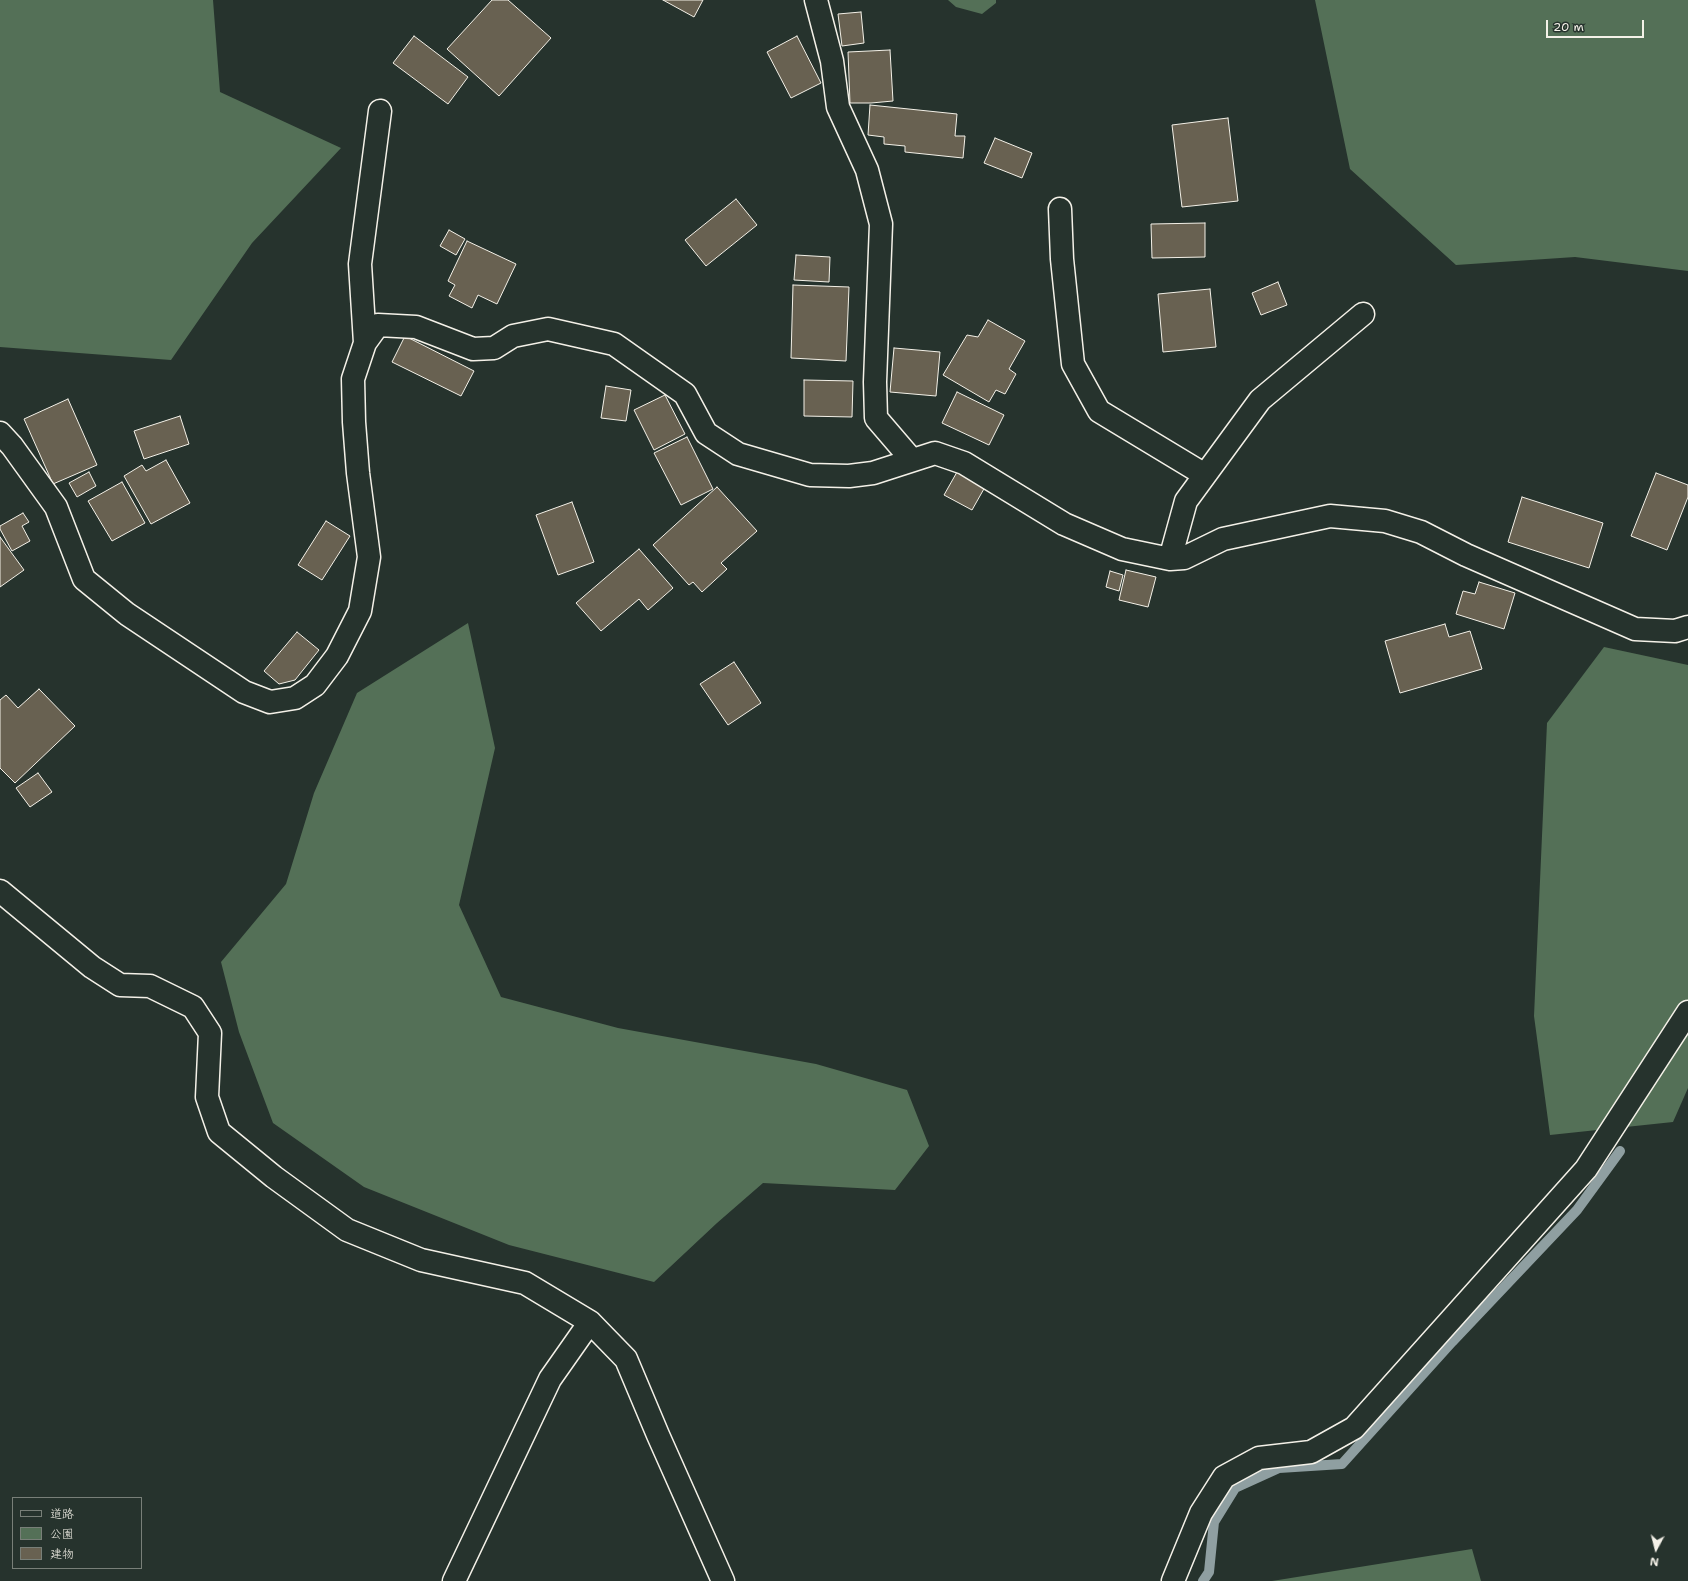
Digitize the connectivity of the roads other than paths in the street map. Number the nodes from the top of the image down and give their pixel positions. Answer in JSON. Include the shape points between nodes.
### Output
{"nodes":[{"id":1,"x":816,"y":0,"type":"edge"},
{"id":2,"x":380,"y":111,"type":"dead end"},
{"id":3,"x":1060,"y":209,"type":"dead end"},
{"id":4,"x":1363,"y":314,"type":"dead end"},
{"id":5,"x":365,"y":343,"type":"junction"},
{"id":6,"x":0,"y":433,"type":"edge"},
{"id":7,"x":912,"y":460,"type":"junction"},
{"id":8,"x":1205,"y":475,"type":"junction"},
{"id":9,"x":1170,"y":559,"type":"junction"},
{"id":10,"x":1688,"y":627,"type":"edge"},
{"id":11,"x":0,"y":891,"type":"edge"},
{"id":12,"x":1688,"y":1012,"type":"edge"},
{"id":13,"x":590,"y":1322,"type":"junction"},
{"id":14,"x":454,"y":1581,"type":"edge"},
{"id":15,"x":723,"y":1581,"type":"edge"},
{"id":16,"x":1173,"y":1581,"type":"edge"}],
"edges":[{"from":1,"to":7,"type":"street","via":[[832,61],[838,107],[867,170],[882,224],[875,382],[876,418]]},
{"from":2,"to":5,"type":"street","via":[[360,264]]},
{"from":3,"to":8,"type":"street","via":[[1072,364],[1099,411]]},
{"from":4,"to":8,"type":"street","via":[[1260,400]]},
{"from":5,"to":6,"type":"street","via":[[353,380],[358,473],[369,557],[360,611],[337,656],[314,685],[295,698],[270,702],[244,692],[127,614],[84,579],[56,507]]},
{"from":5,"to":7,"type":"street","via":[[378,326],[416,327],[473,349],[494,348],[513,336],[548,329],[614,344],[685,394],[706,433],[738,454],[810,475],[849,476],[873,473]]},
{"from":7,"to":9,"type":"street","via":[[935,453],[964,463],[1064,524],[1122,549]]},
{"from":8,"to":9,"type":"street","via":[[1186,501]]},
{"from":9,"to":10,"type":"street","via":[[1184,558],[1223,539],[1330,516],[1385,521],[1421,532],[1466,555],[1635,629],[1675,632]]},
{"from":11,"to":13,"type":"street","via":[[92,967],[120,985],[150,986],[193,1007],[210,1033],[207,1097],[219,1132],[347,1230],[421,1260],[525,1283]]},
{"from":12,"to":16,"type":"street","via":[[1586,1169],[1354,1428],[1311,1452],[1259,1458],[1224,1478],[1201,1513]]},
{"from":13,"to":14,"type":"street","via":[[550,1379]]},
{"from":13,"to":15,"type":"street","via":[[626,1359]]}]}
